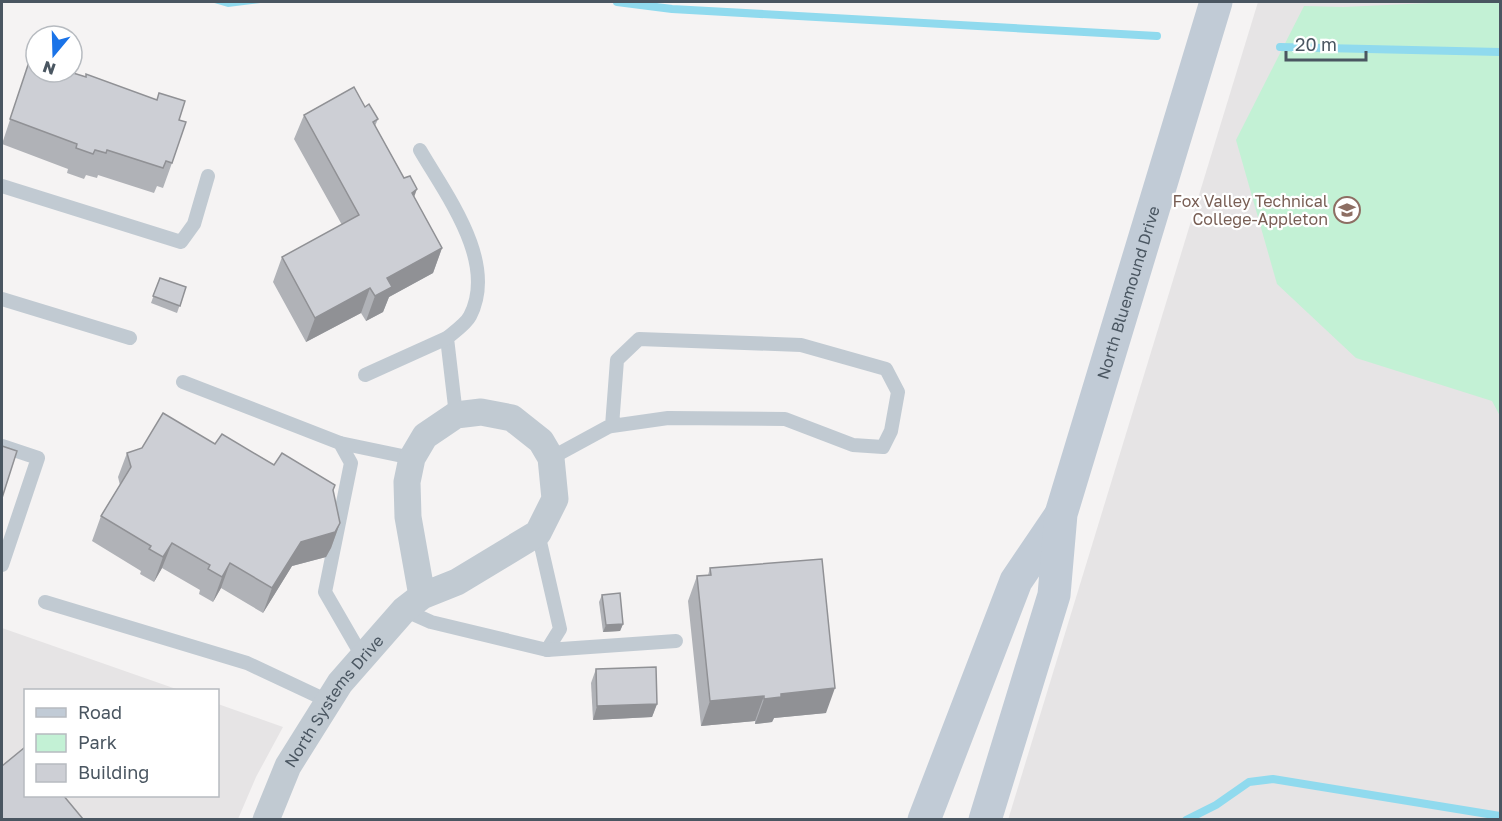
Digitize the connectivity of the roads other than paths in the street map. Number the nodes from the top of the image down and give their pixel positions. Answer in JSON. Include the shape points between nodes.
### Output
{"nodes":[{"id":1,"x":1216,"y":2,"type":"edge"},
{"id":2,"x":420,"y":150,"type":"dead end"},
{"id":3,"x":208,"y":176,"type":"dead end"},
{"id":4,"x":2,"y":186,"type":"edge"},
{"id":5,"x":2,"y":299,"type":"edge"},
{"id":6,"x":447,"y":338,"type":"junction"},
{"id":7,"x":130,"y":339,"type":"dead end"},
{"id":8,"x":365,"y":375,"type":"dead end"},
{"id":9,"x":183,"y":382,"type":"dead end"},
{"id":10,"x":456,"y":415,"type":"junction"},
{"id":11,"x":612,"y":426,"type":"junction"},
{"id":12,"x":340,"y":443,"type":"junction"},
{"id":13,"x":2,"y":446,"type":"edge"},
{"id":14,"x":412,"y":458,"type":"junction"},
{"id":15,"x":551,"y":458,"type":"junction"},
{"id":16,"x":1060,"y":514,"type":"junction"},
{"id":17,"x":538,"y":533,"type":"junction"},
{"id":18,"x":2,"y":566,"type":"edge"},
{"id":19,"x":45,"y":602,"type":"dead end"},
{"id":20,"x":413,"y":603,"type":"junction"},
{"id":21,"x":676,"y":641,"type":"dead end"},
{"id":22,"x":548,"y":650,"type":"junction"},
{"id":23,"x":362,"y":656,"type":"junction"},
{"id":24,"x":328,"y":701,"type":"junction"},
{"id":25,"x":266,"y":819,"type":"edge"},
{"id":26,"x":924,"y":819,"type":"edge"},
{"id":27,"x":985,"y":819,"type":"edge"}],
"edges":[{"from":1,"to":16,"type":"main road","name":"North Bluemound Drive"},
{"from":2,"to":6,"type":"lane","via":[[472,240],[478,291],[470,318]]},
{"from":3,"to":4,"type":"lane","via":[[194,224],[181,242]]},
{"from":5,"to":7,"type":"lane"},
{"from":6,"to":8,"type":"lane"},
{"from":6,"to":10,"type":"lane"},
{"from":9,"to":12,"type":"lane"},
{"from":10,"to":14,"type":"street","via":[[425,436]]},
{"from":10,"to":15,"type":"street","via":[[481,411],[513,418],[541,441]]},
{"from":11,"to":11,"type":"lane","via":[[668,418],[785,419],[853,445],[883,447],[891,431],[898,392],[886,369],[801,345],[639,339],[617,360]]},
{"from":11,"to":15,"type":"lane"},
{"from":12,"to":14,"type":"lane"},
{"from":12,"to":23,"type":"lane","via":[[351,463],[325,592]]},
{"from":13,"to":18,"type":"lane","via":[[38,458]]},
{"from":14,"to":20,"type":"street","via":[[407,482]]},
{"from":15,"to":17,"type":"street","via":[[555,499]]},
{"from":16,"to":26,"type":"main road","name":"North Bluemound Drive","via":[[1016,581]]},
{"from":16,"to":27,"type":"main road","name":"North Bluemound Drive","via":[[1053,595]]},
{"from":17,"to":20,"type":"street","name":"North Systems Drive","via":[[457,582]]},
{"from":17,"to":22,"type":"lane","via":[[560,629]]},
{"from":19,"to":24,"type":"lane","via":[[247,663]]},
{"from":20,"to":22,"type":"lane","via":[[431,622]]},
{"from":20,"to":23,"type":"street","name":"North Systems Drive"},
{"from":21,"to":22,"type":"lane"},
{"from":23,"to":24,"type":"street","name":"North Systems Drive"},
{"from":24,"to":25,"type":"street","name":"North Systems Drive","via":[[288,766]]}]}
